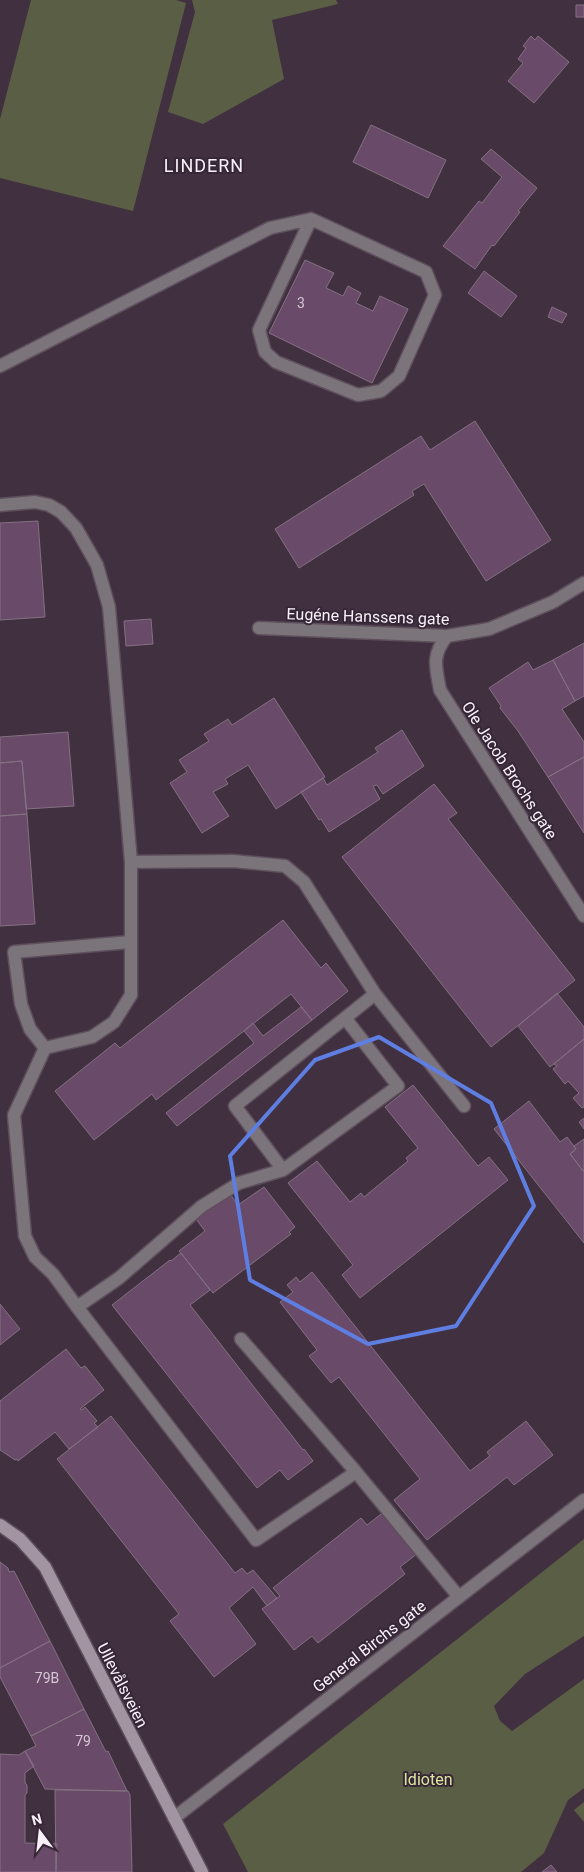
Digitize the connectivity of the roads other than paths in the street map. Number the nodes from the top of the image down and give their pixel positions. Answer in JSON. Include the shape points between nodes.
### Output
{"nodes":[{"id":1,"x":310,"y":219,"type":"junction"},
{"id":2,"x":0,"y":366,"type":"edge"},
{"id":3,"x":0,"y":505,"type":"edge"},
{"id":4,"x":584,"y":583,"type":"edge"},
{"id":5,"x":259,"y":628,"type":"dead end"},
{"id":6,"x":447,"y":636,"type":"junction"},
{"id":7,"x":131,"y":862,"type":"junction"},
{"id":8,"x":584,"y":916,"type":"edge"},
{"id":9,"x":130,"y":942,"type":"junction"},
{"id":10,"x":375,"y":994,"type":"junction"},
{"id":11,"x":345,"y":1018,"type":"junction"},
{"id":12,"x":44,"y":1048,"type":"junction"},
{"id":13,"x":464,"y":1106,"type":"dead end"},
{"id":14,"x":283,"y":1170,"type":"junction"},
{"id":15,"x":77,"y":1307,"type":"junction"},
{"id":16,"x":241,"y":1339,"type":"dead end"},
{"id":17,"x":356,"y":1472,"type":"junction"},
{"id":18,"x":584,"y":1500,"type":"edge"},
{"id":19,"x":0,"y":1525,"type":"edge"},
{"id":20,"x":459,"y":1597,"type":"junction"},
{"id":21,"x":174,"y":1818,"type":"junction"},
{"id":22,"x":202,"y":1872,"type":"edge"}],
"edges":[{"from":1,"to":1,"type":"street","via":[[426,272],[435,295],[399,376],[381,391],[358,395],[276,362],[265,352],[259,330]]},
{"from":1,"to":2,"type":"street","via":[[270,228]]},
{"from":3,"to":7,"type":"street","via":[[35,502],[61,512],[76,528],[97,565],[109,607]]},
{"from":4,"to":6,"type":"street","name":"Eugéne Hanssens gate","via":[[553,602],[489,629]]},
{"from":5,"to":6,"type":"street","name":"Eugéne Hanssens gate"},
{"from":6,"to":8,"type":"street","name":"Ole Jacob Brochs gate","via":[[438,647],[435,662],[440,690]]},
{"from":7,"to":9,"type":"street"},
{"from":7,"to":10,"type":"street","via":[[232,861],[285,866],[304,882]]},
{"from":9,"to":12,"type":"street","via":[[131,995],[114,1022],[92,1037]]},
{"from":9,"to":12,"type":"street","via":[[14,952],[21,1004],[30,1028]]},
{"from":10,"to":11,"type":"street"},
{"from":10,"to":13,"type":"street"},
{"from":11,"to":14,"type":"street","via":[[235,1106]]},
{"from":11,"to":14,"type":"street","via":[[398,1086]]},
{"from":12,"to":15,"type":"street","via":[[14,1115],[25,1236],[36,1257]]},
{"from":14,"to":15,"type":"street","via":[[239,1183],[202,1206],[119,1278]]},
{"from":15,"to":17,"type":"street","via":[[256,1540]]},
{"from":16,"to":17,"type":"street"},
{"from":17,"to":20,"type":"street"},
{"from":18,"to":20,"type":"street","name":"General Birchs gate"},
{"from":19,"to":21,"type":"street","name":"Ullevålsveien","via":[[20,1539],[45,1567]]},
{"from":20,"to":21,"type":"street","name":"General Birchs gate"},
{"from":21,"to":22,"type":"street","name":"Ullevålsveien"}]}
